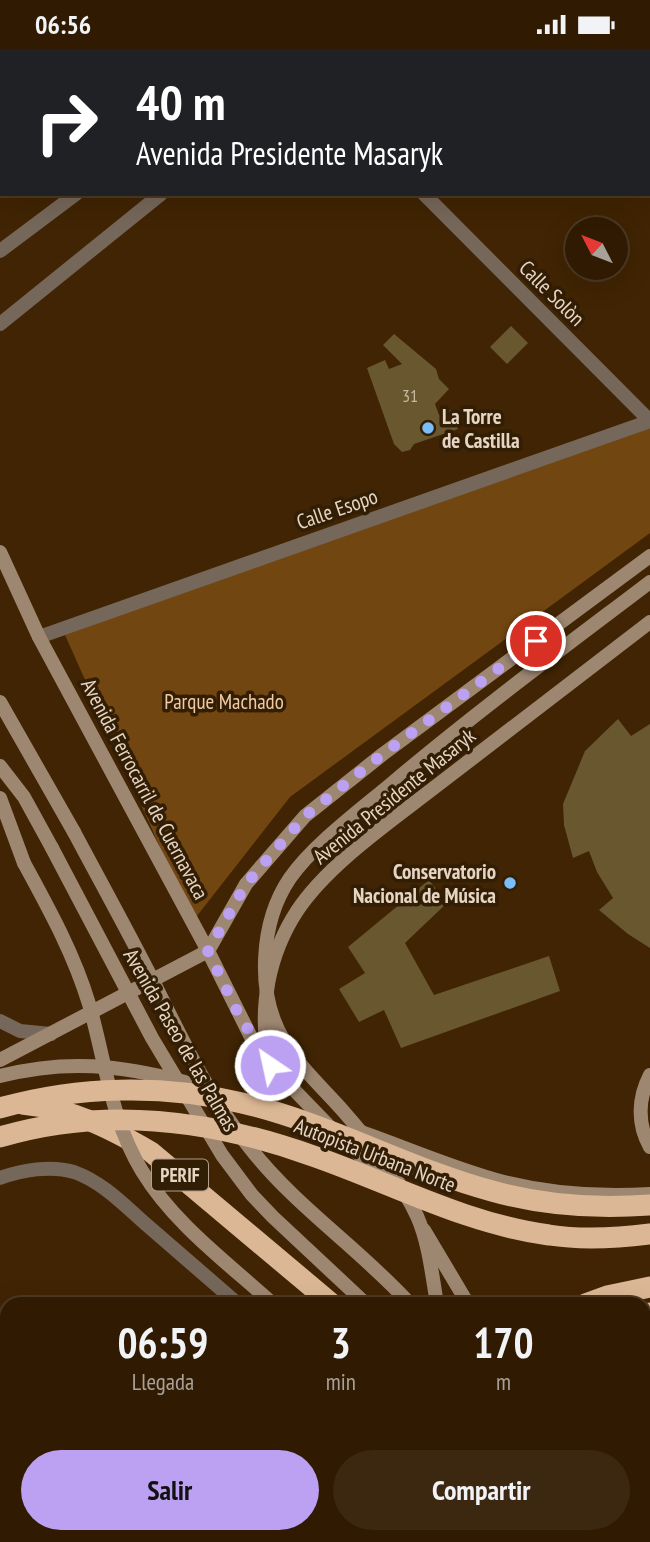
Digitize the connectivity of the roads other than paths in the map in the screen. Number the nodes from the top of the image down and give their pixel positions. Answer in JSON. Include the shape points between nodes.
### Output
{"nodes":[{"id":1,"x":73,"y":196,"type":"edge"},
{"id":2,"x":159,"y":196,"type":"edge"},
{"id":3,"x":426,"y":196,"type":"edge"},
{"id":4,"x":0,"y":251,"type":"edge"},
{"id":5,"x":0,"y":324,"type":"edge"},
{"id":6,"x":650,"y":421,"type":"edge"},
{"id":7,"x":0,"y":552,"type":"edge"},
{"id":8,"x":650,"y":556,"type":"edge"},
{"id":9,"x":650,"y":582,"type":"edge"},
{"id":10,"x":650,"y":622,"type":"edge"},
{"id":11,"x":39,"y":637,"type":"junction"},
{"id":12,"x":0,"y":702,"type":"edge"},
{"id":13,"x":0,"y":766,"type":"edge"},
{"id":14,"x":0,"y":798,"type":"edge"},
{"id":15,"x":208,"y":951,"type":"junction"},
{"id":16,"x":0,"y":1021,"type":"edge"},
{"id":17,"x":51,"y":1034,"type":"junction"},
{"id":18,"x":0,"y":1060,"type":"edge"},
{"id":19,"x":270,"y":1065,"type":"junction"},
{"id":20,"x":650,"y":1075,"type":"edge"},
{"id":21,"x":0,"y":1076,"type":"edge"},
{"id":22,"x":0,"y":1106,"type":"edge"},
{"id":23,"x":318,"y":1117,"type":"junction"},
{"id":24,"x":0,"y":1137,"type":"edge"},
{"id":25,"x":650,"y":1147,"type":"edge"},
{"id":26,"x":0,"y":1178,"type":"edge"},
{"id":27,"x":650,"y":1194,"type":"edge"},
{"id":28,"x":650,"y":1205,"type":"edge"},
{"id":29,"x":650,"y":1234,"type":"edge"},
{"id":30,"x":456,"y":1282,"type":"junction"},
{"id":31,"x":650,"y":1287,"type":"edge"},
{"id":32,"x":607,"y":1296,"type":"joint"},
{"id":33,"x":230,"y":1297,"type":"edge"},
{"id":34,"x":265,"y":1297,"type":"edge"},
{"id":35,"x":324,"y":1297,"type":"edge"},
{"id":36,"x":359,"y":1297,"type":"edge"},
{"id":37,"x":403,"y":1297,"type":"edge"},
{"id":38,"x":435,"y":1297,"type":"edge"},
{"id":39,"x":457,"y":1297,"type":"edge"},
{"id":40,"x":464,"y":1297,"type":"edge"},
{"id":41,"x":594,"y":1297,"type":"edge"}],
"edges":[{"from":1,"to":4,"type":"street"},
{"from":2,"to":5,"type":"street"},
{"from":3,"to":6,"type":"street","name":"Calle Solòn"},
{"from":6,"to":11,"type":"street","name":"Calle Esopo"},
{"from":7,"to":11,"type":"main road","name":"Avenida Ferrocarril de Cuernavaca"},
{"from":8,"to":15,"type":"main road","name":"Avenida Presidente Masaryk","via":[[305,816],[246,884]]},
{"from":9,"to":38,"type":"main road","bridge":true,"via":[[454,731],[346,821],[290,879],[271,923],[265,976],[276,1027],[295,1056],[370,1142],[405,1194],[418,1218]]},
{"from":10,"to":19,"type":"main road","name":"Avenida Presidente Masaryk","via":[[411,806],[311,892],[285,932],[269,975],[264,1021]]},
{"from":11,"to":15,"type":"main road","name":"Avenida Ferrocarril de Cuernavaca"},
{"from":12,"to":37,"type":"main road","bridge":true,"via":[[150,974],[190,1058],[234,1129],[271,1172]]},
{"from":13,"to":36,"type":"main road","name":"Avenida Paseo de las Palmas","bridge":true,"via":[[24,797],[152,1038],[222,1155],[274,1217]]},
{"from":14,"to":34,"type":"main road","bridge":true,"via":[[24,863],[79,973],[116,1108],[141,1170],[183,1222]]},
{"from":15,"to":17,"type":"main road"},
{"from":15,"to":19,"type":"main road","name":"Avenida Ferrocarril de Cuernavaca"},
{"from":16,"to":17,"type":"street","via":[[20,1031]]},
{"from":17,"to":18,"type":"main road"},
{"from":19,"to":23,"type":"main road","name":"Avenida Ferrocarril de Cuernavaca"},
{"from":20,"to":25,"type":"main road","via":[[640,1116]]},
{"from":21,"to":23,"type":"main road","via":[[45,1067],[115,1066]]},
{"from":22,"to":28,"type":"highway","name":"Autopista Urbana Norte","bridge":true,"via":[[73,1093],[134,1089],[185,1093],[300,1120],[493,1192],[588,1208]]},
{"from":22,"to":35,"type":"highway","number":"PERIF","via":[[63,1110],[119,1133],[177,1172]]},
{"from":23,"to":27,"type":"main road","via":[[505,1182],[585,1195]]},
{"from":23,"to":30,"type":"main road","name":"Avenida Ferrocarril de Cuernavaca","via":[[393,1189]]},
{"from":24,"to":29,"type":"highway","name":"Autopista Urbana Norte","bridge":true,"via":[[113,1119],[189,1124],[314,1156],[475,1219],[551,1236]]},
{"from":26,"to":33,"type":"street","via":[[32,1170],[72,1171],[84,1177],[110,1193]]},
{"from":30,"to":39,"type":"main road"},
{"from":30,"to":40,"type":"main road","name":"Avenida Ferrocarril de Cuernavaca"},
{"from":31,"to":32,"type":"highway"},
{"from":32,"to":41,"type":"highway"}]}
